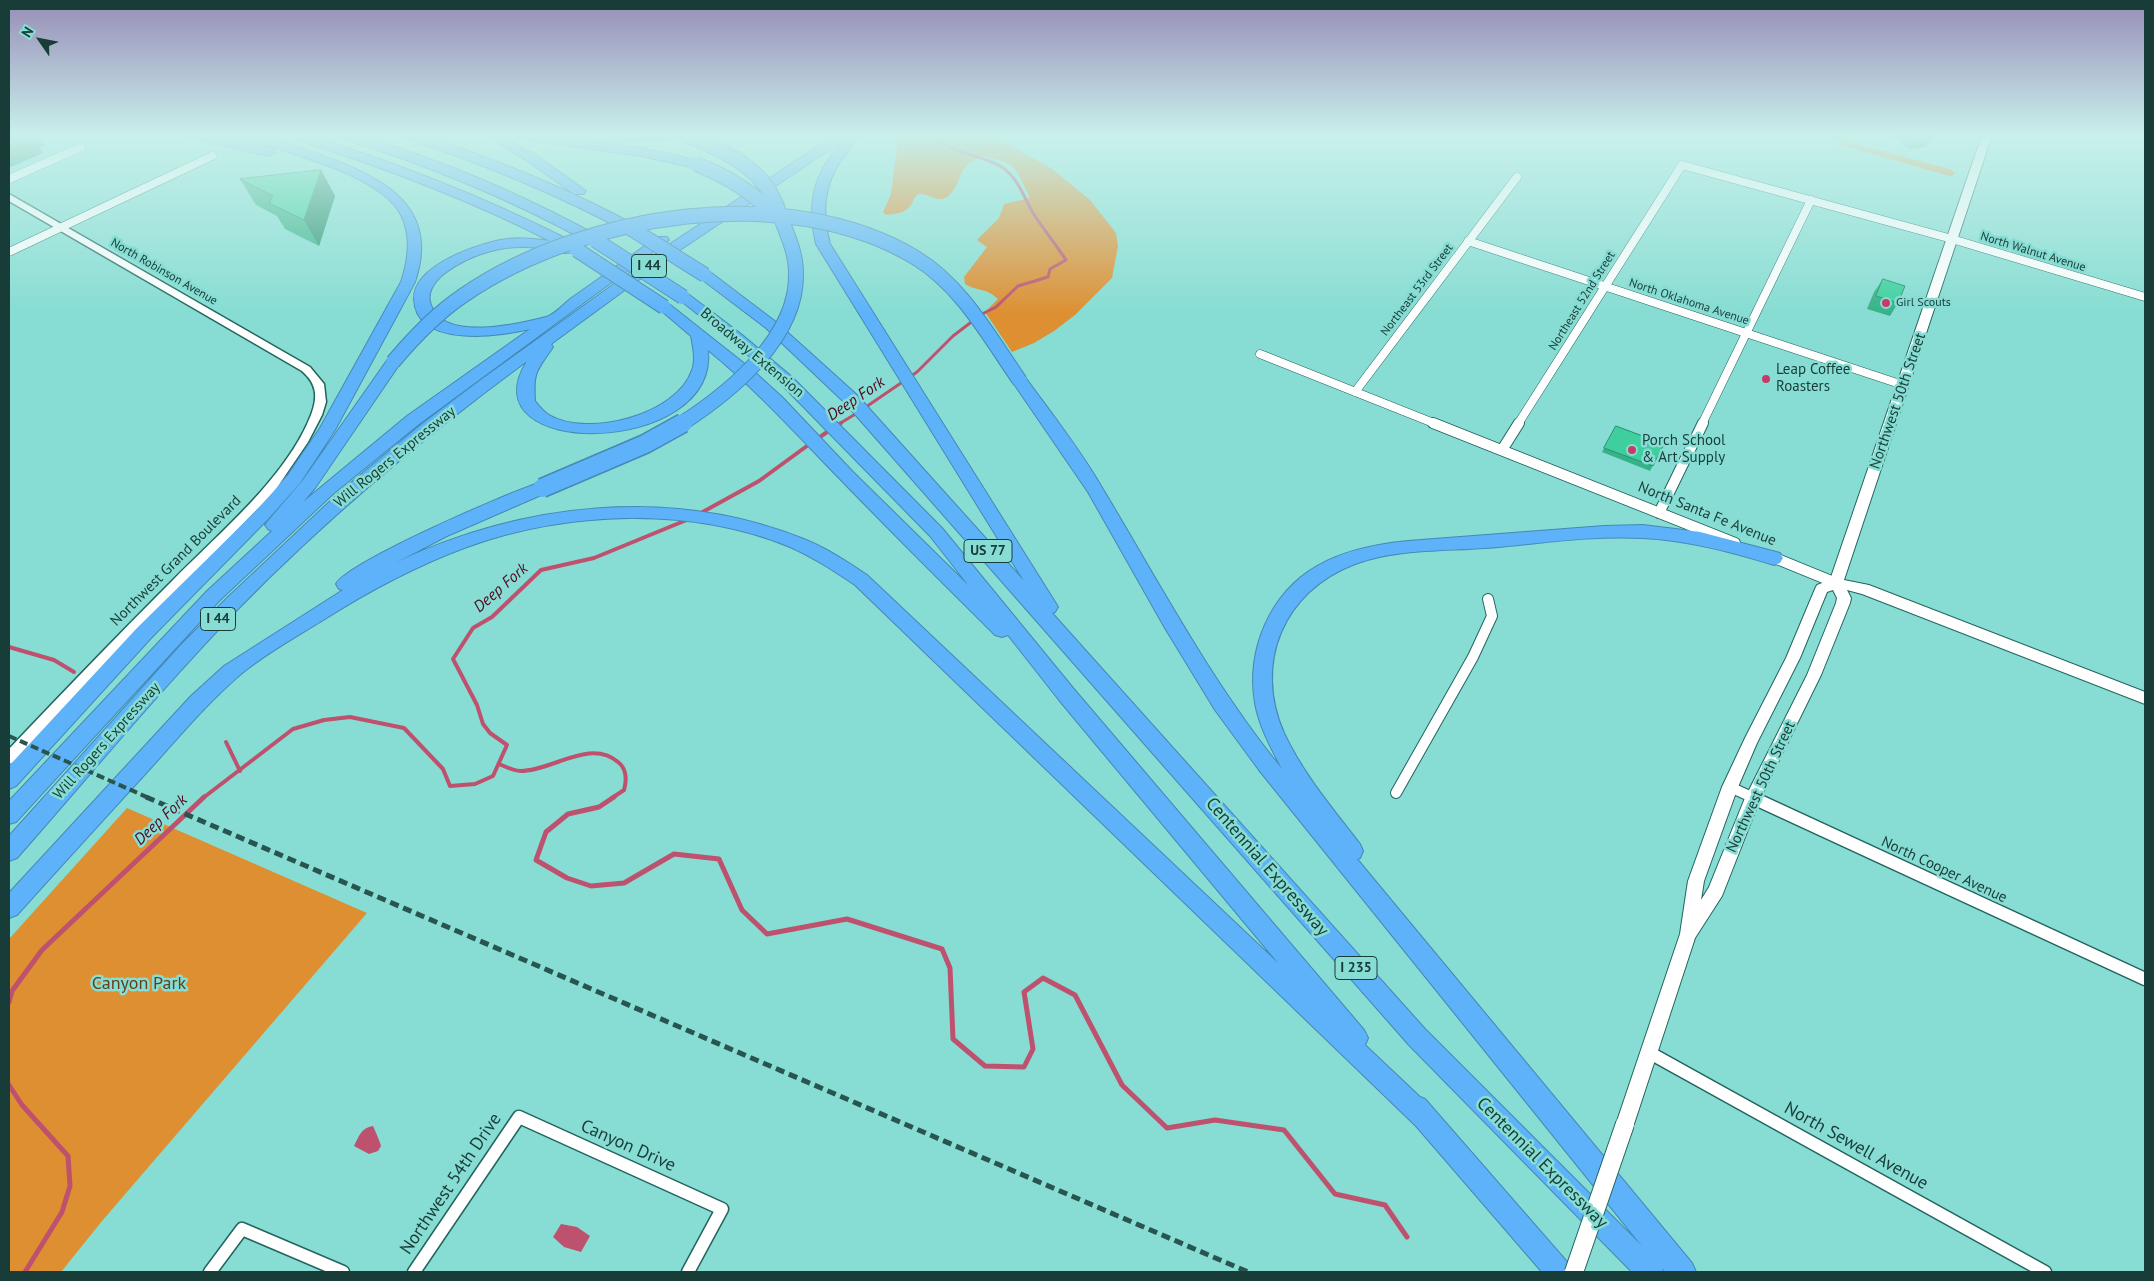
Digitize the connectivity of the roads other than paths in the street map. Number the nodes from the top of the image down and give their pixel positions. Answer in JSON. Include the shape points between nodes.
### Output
{"nodes":[{"id":1,"x":130,"y":195,"type":"edge"},
{"id":2,"x":390,"y":195,"type":"edge"},
{"id":3,"x":464,"y":195,"type":"edge"},
{"id":4,"x":507,"y":195,"type":"edge"},
{"id":5,"x":565,"y":195,"type":"edge"},
{"id":6,"x":583,"y":195,"type":"edge"},
{"id":7,"x":730,"y":195,"type":"edge"},
{"id":8,"x":752,"y":195,"type":"edge"},
{"id":9,"x":753,"y":195,"type":"edge"},
{"id":10,"x":772,"y":195,"type":"edge"},
{"id":11,"x":819,"y":195,"type":"edge"},
{"id":12,"x":1503,"y":195,"type":"edge"},
{"id":13,"x":1663,"y":195,"type":"edge"},
{"id":14,"x":1792,"y":195,"type":"edge"},
{"id":15,"x":1967,"y":195,"type":"edge"},
{"id":16,"x":9,"y":197,"type":"edge"},
{"id":17,"x":1811,"y":200,"type":"junction"},
{"id":18,"x":61,"y":227,"type":"junction"},
{"id":19,"x":630,"y":228,"type":"junction"},
{"id":20,"x":786,"y":232,"type":"junction"},
{"id":21,"x":1952,"y":239,"type":"junction"},
{"id":22,"x":1468,"y":241,"type":"junction"},
{"id":23,"x":577,"y":250,"type":"junction"},
{"id":24,"x":9,"y":252,"type":"edge"},
{"id":25,"x":1604,"y":286,"type":"junction"},
{"id":26,"x":2145,"y":297,"type":"edge"},
{"id":27,"x":553,"y":327,"type":"junction"},
{"id":28,"x":698,"y":333,"type":"junction"},
{"id":29,"x":1747,"y":333,"type":"junction"},
{"id":30,"x":1260,"y":354,"type":"dead end"},
{"id":31,"x":393,"y":362,"type":"joint"},
{"id":32,"x":306,"y":369,"type":"joint"},
{"id":33,"x":826,"y":375,"type":"joint"},
{"id":34,"x":1020,"y":380,"type":"joint"},
{"id":35,"x":1903,"y":385,"type":"junction"},
{"id":36,"x":1355,"y":392,"type":"junction"},
{"id":37,"x":1502,"y":450,"type":"junction"},
{"id":38,"x":899,"y":451,"type":"joint"},
{"id":39,"x":1659,"y":513,"type":"junction"},
{"id":40,"x":1774,"y":558,"type":"junction"},
{"id":41,"x":1836,"y":583,"type":"junction"},
{"id":42,"x":213,"y":596,"type":"junction"},
{"id":43,"x":1488,"y":599,"type":"dead end"},
{"id":44,"x":1076,"y":651,"type":"junction"},
{"id":45,"x":231,"y":671,"type":"junction"},
{"id":46,"x":1066,"y":694,"type":"junction"},
{"id":47,"x":2145,"y":698,"type":"edge"},
{"id":48,"x":9,"y":758,"type":"edge"},
{"id":49,"x":9,"y":780,"type":"edge"},
{"id":50,"x":1730,"y":787,"type":"junction"},
{"id":51,"x":1396,"y":793,"type":"dead end"},
{"id":52,"x":1753,"y":798,"type":"junction"},
{"id":53,"x":9,"y":815,"type":"edge"},
{"id":54,"x":9,"y":851,"type":"edge"},
{"id":55,"x":9,"y":908,"type":"edge"},
{"id":56,"x":1688,"y":934,"type":"junction"},
{"id":57,"x":2145,"y":979,"type":"edge"},
{"id":58,"x":1459,"y":1000,"type":"junction"},
{"id":59,"x":1650,"y":1053,"type":"junction"},
{"id":60,"x":519,"y":1117,"type":"joint"},
{"id":61,"x":1423,"y":1117,"type":"junction"},
{"id":62,"x":210,"y":1272,"type":"edge"},
{"id":63,"x":343,"y":1272,"type":"edge"},
{"id":64,"x":414,"y":1272,"type":"edge"},
{"id":65,"x":688,"y":1272,"type":"edge"},
{"id":66,"x":1559,"y":1272,"type":"edge"},
{"id":67,"x":1574,"y":1272,"type":"edge"},
{"id":68,"x":1650,"y":1272,"type":"edge"},
{"id":69,"x":1683,"y":1272,"type":"edge"},
{"id":70,"x":2045,"y":1272,"type":"edge"}],
"edges":[{"from":1,"to":18,"type":"street"},
{"from":2,"to":49,"type":"highway","via":[[408,217],[413,232],[415,250],[411,272],[404,292],[327,430],[294,479],[262,515],[144,633]]},
{"from":3,"to":23,"type":"highway"},
{"from":4,"to":46,"type":"highway","name":"Broadway Extension","number":"US 77","bridge":true,"via":[[595,240],[683,297],[736,337],[798,391],[936,532]]},
{"from":5,"to":19,"type":"highway","name":"Broadway Extension","number":"US 77"},
{"from":6,"to":19,"type":"highway"},
{"from":7,"to":27,"type":"highway","name":"Will Rogers Expressway","number":"I 44","via":[[690,221]]},
{"from":8,"to":27,"type":"highway","name":"Will Rogers Expressway","number":"I 44"},
{"from":9,"to":20,"type":"highway","bridge":true,"via":[[770,209]]},
{"from":10,"to":20,"type":"highway","bridge":true},
{"from":11,"to":44,"type":"highway","via":[[818,225],[829,256]]},
{"from":12,"to":22,"type":"street","name":"Northeast 53rd Street"},
{"from":13,"to":25,"type":"street","name":"Northeast 52nd Street"},
{"from":14,"to":17,"type":"street","name":"North Walnut Avenue"},
{"from":15,"to":21,"type":"main road","name":"Northwest 50th Street"},
{"from":16,"to":18,"type":"street","name":"North Robinson Avenue"},
{"from":17,"to":21,"type":"street","name":"North Walnut Avenue"},
{"from":17,"to":29,"type":"street"},
{"from":18,"to":24,"type":"street"},
{"from":18,"to":32,"type":"street","name":"North Robinson Avenue"},
{"from":19,"to":33,"type":"highway","name":"Broadway Extension","number":"US 77","bridge":true,"via":[[705,275],[771,325]]},
{"from":20,"to":45,"type":"highway","bridge":true,"via":[[796,270],[795,291],[788,313],[769,347],[745,374],[703,410],[634,449],[461,522],[365,571],[286,624]]},
{"from":21,"to":26,"type":"street","name":"North Walnut Avenue"},
{"from":21,"to":35,"type":"main road","name":"Northwest 50th Street"},
{"from":22,"to":25,"type":"street","name":"North Oklahoma Avenue"},
{"from":22,"to":36,"type":"street","name":"Northeast 53rd Street"},
{"from":23,"to":27,"type":"highway","via":[[527,242],[482,248],[456,259],[437,273],[427,284],[422,300],[424,308],[435,321],[466,332]]},
{"from":23,"to":28,"type":"highway","bridge":true},
{"from":25,"to":29,"type":"street","name":"North Oklahoma Avenue"},
{"from":25,"to":37,"type":"street","name":"Northeast 52nd Street"},
{"from":27,"to":28,"type":"highway","via":[[526,380],[524,389],[530,406],[558,425],[600,430],[648,419],[688,392],[700,372],[702,361]]},
{"from":27,"to":42,"type":"highway","name":"Will Rogers Expressway","number":"I 44","via":[[452,390],[372,453],[328,489]]},
{"from":27,"to":54,"type":"highway","name":"Will Rogers Expressway","number":"I 44","via":[[309,529],[187,651]]},
{"from":28,"to":46,"type":"highway","via":[[776,401]]},
{"from":29,"to":35,"type":"street","name":"North Oklahoma Avenue"},
{"from":29,"to":39,"type":"street"},
{"from":30,"to":36,"type":"street","name":"North Santa Fe Avenue"},
{"from":31,"to":34,"type":"highway","bridge":true,"via":[[420,330],[445,309],[480,285],[535,256],[596,234],[651,221],[713,213],[759,214],[836,224],[891,244],[915,257],[940,276],[963,301]]},
{"from":31,"to":42,"type":"highway","via":[[309,484]]},
{"from":32,"to":48,"type":"street","name":"Northwest Grand Boulevard","via":[[318,381],[321,398],[307,434],[284,470],[246,514]]},
{"from":33,"to":38,"type":"highway","name":"Broadway Extension","number":"US 77"},
{"from":34,"to":58,"type":"highway","via":[[1094,488],[1222,704],[1266,764]]},
{"from":35,"to":41,"type":"main road","name":"Northwest 50th Street"},
{"from":36,"to":37,"type":"street","name":"North Santa Fe Avenue"},
{"from":37,"to":39,"type":"street","name":"North Santa Fe Avenue"},
{"from":38,"to":44,"type":"highway","name":"Broadway Extension","number":"US 77"},
{"from":39,"to":40,"type":"street","name":"North Santa Fe Avenue"},
{"from":40,"to":41,"type":"street","name":"North Santa Fe Avenue"},
{"from":40,"to":58,"type":"highway","via":[[1712,541],[1641,531],[1405,548],[1363,555],[1337,564],[1306,584],[1284,606],[1268,636],[1262,665],[1263,694],[1273,730],[1300,779]]},
{"from":41,"to":47,"type":"main road","name":"North Santa Fe Avenue","via":[[1864,589]]},
{"from":41,"to":50,"type":"main road","name":"Northwest 50th Street","via":[[1822,589],[1793,658]]},
{"from":41,"to":52,"type":"main road","name":"Northwest 50th Street","via":[[1844,598],[1843,603],[1814,675]]},
{"from":42,"to":53,"type":"highway","name":"Will Rogers Expressway","number":"I 44"},
{"from":43,"to":51,"type":"street","via":[[1492,616]]},
{"from":44,"to":68,"type":"highway","name":"Centennial Expressway","number":"I 235","via":[[1417,1038]]},
{"from":45,"to":55,"type":"highway"},
{"from":45,"to":61,"type":"highway","via":[[364,586],[420,558],[517,527],[583,515],[629,512],[710,518],[770,532],[819,554],[860,580]]},
{"from":46,"to":61,"type":"highway","number":"I 235"},
{"from":50,"to":52,"type":"street","name":"North Cooper Avenue"},
{"from":50,"to":56,"type":"main road","name":"Northwest 50th Street","via":[[1696,881]]},
{"from":52,"to":56,"type":"main road","name":"Northwest 50th Street","via":[[1716,891]]},
{"from":52,"to":57,"type":"street","name":"North Cooper Avenue"},
{"from":56,"to":59,"type":"main road","name":"Northwest 50th Street"},
{"from":58,"to":69,"type":"highway"},
{"from":59,"to":67,"type":"main road","name":"Northwest 50th Street","bridge":true},
{"from":59,"to":70,"type":"street","name":"North Sewell Avenue"},
{"from":60,"to":64,"type":"street","name":"Northwest 54th Drive"},
{"from":60,"to":65,"type":"street","name":"Canyon Drive","via":[[722,1209]]},
{"from":61,"to":66,"type":"highway","number":"I 235"},
{"from":62,"to":63,"type":"street","via":[[242,1229]]}]}
